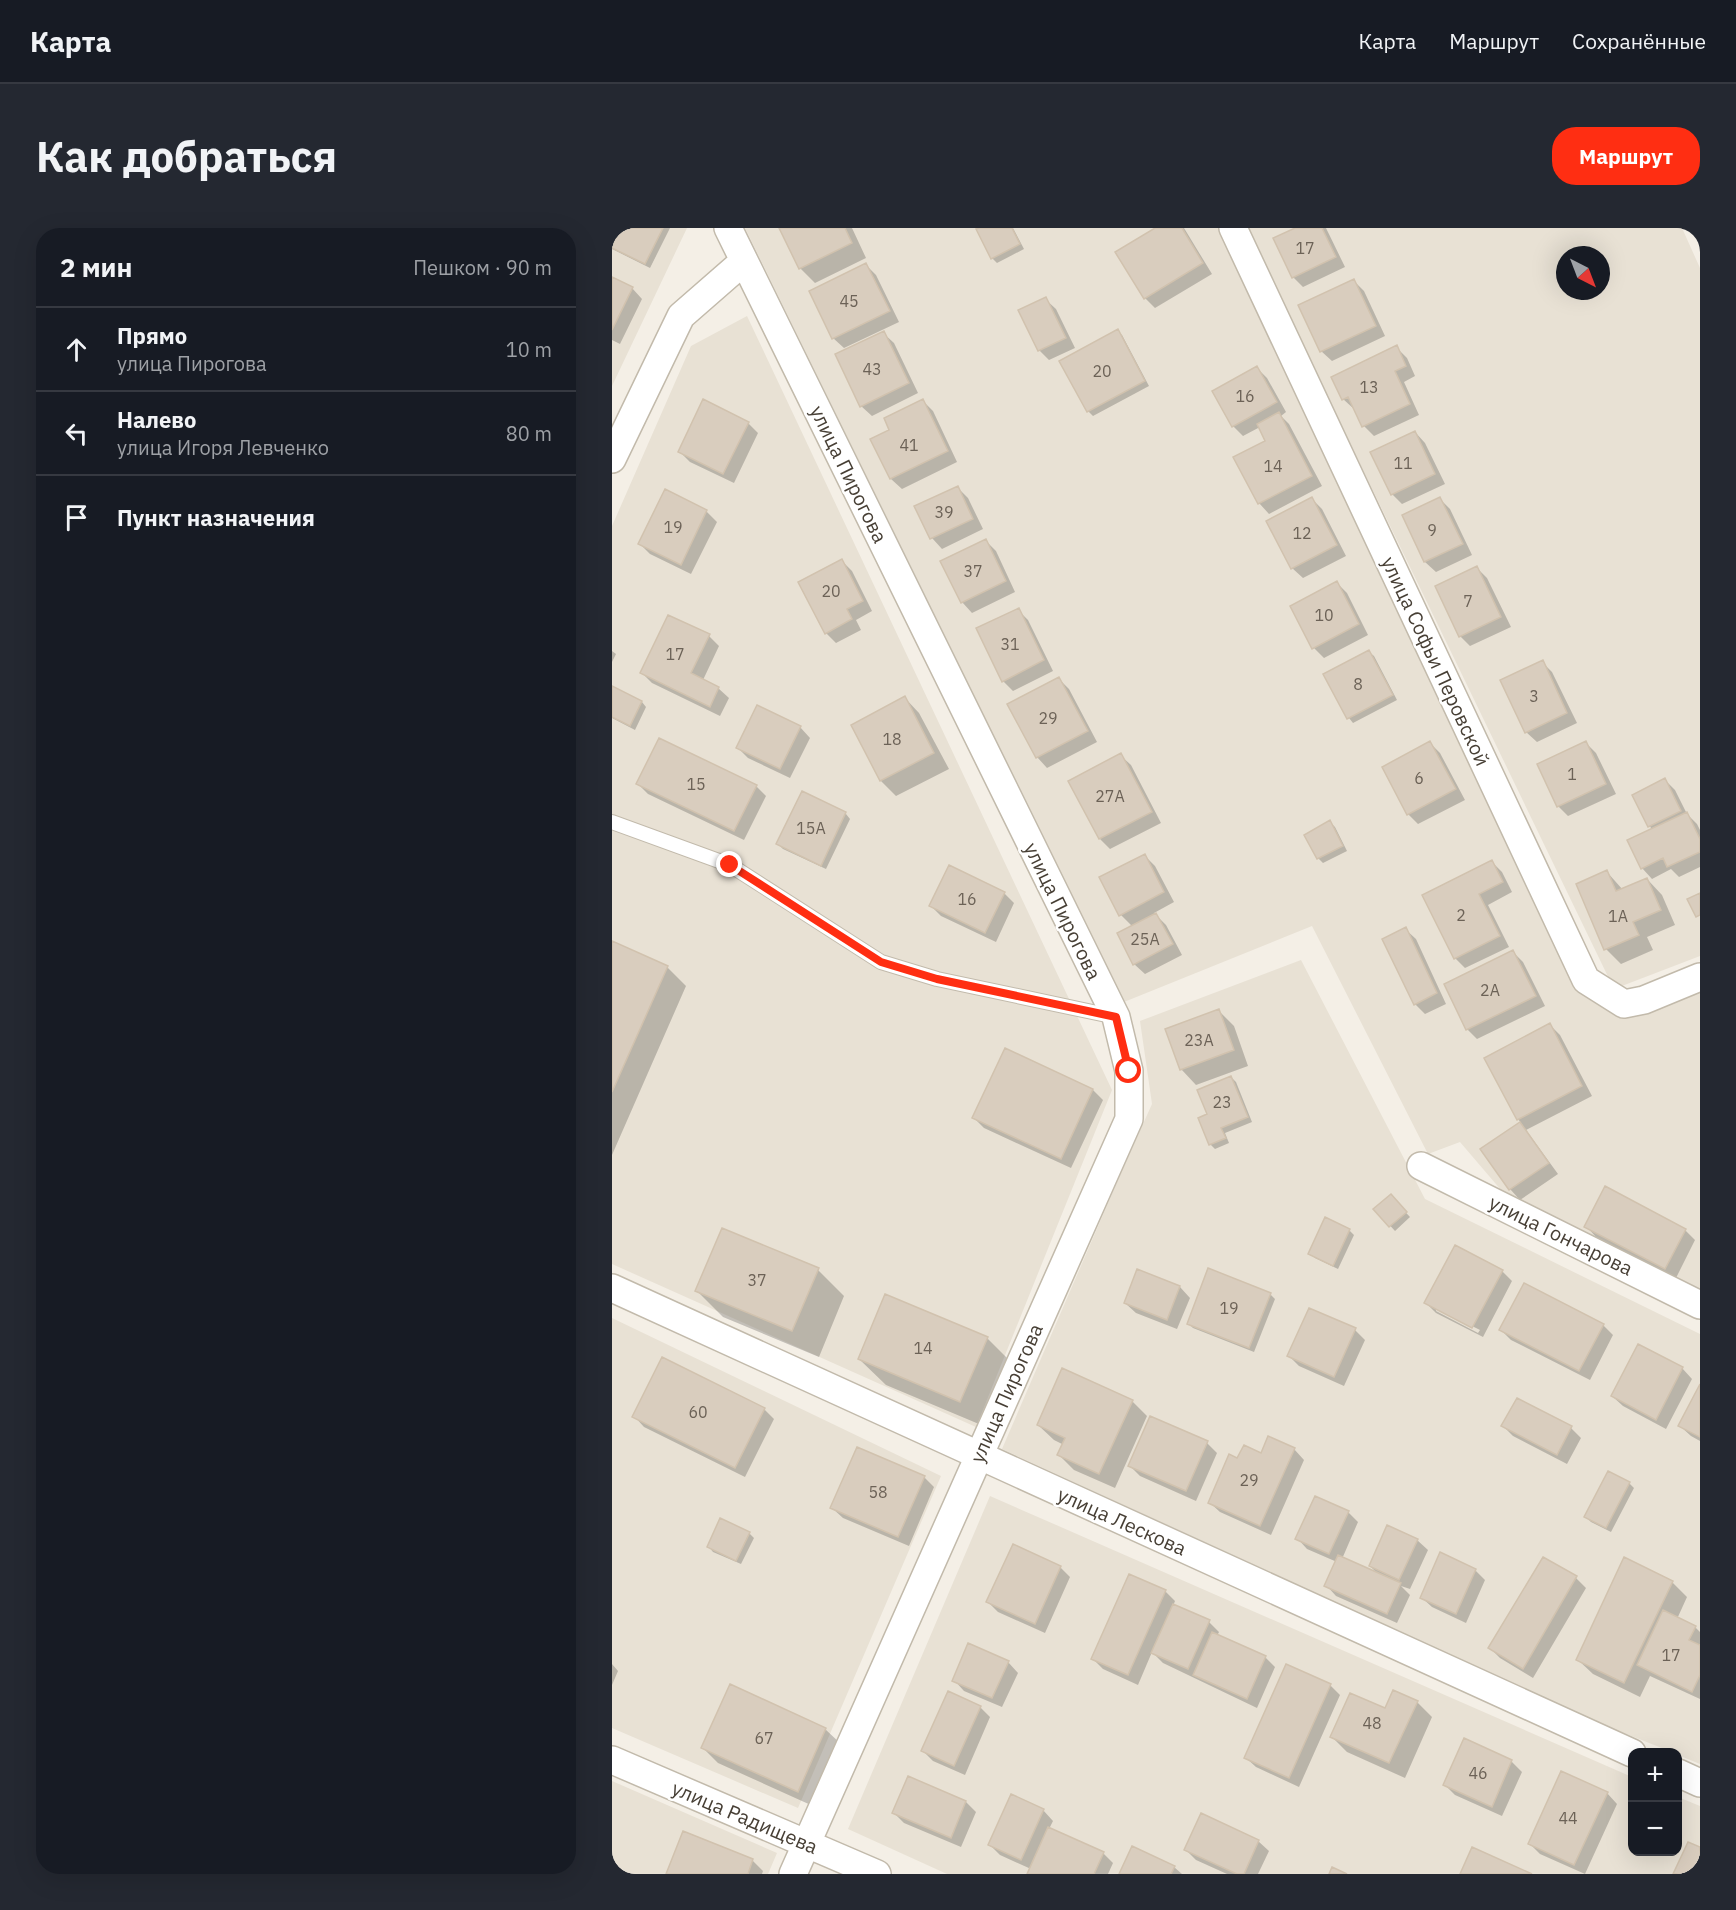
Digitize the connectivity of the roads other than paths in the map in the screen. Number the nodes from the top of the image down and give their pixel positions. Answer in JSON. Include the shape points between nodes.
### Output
{"nodes":[{"id":1,"x":728,"y":228,"type":"edge"},
{"id":2,"x":1233,"y":228,"type":"edge"},
{"id":3,"x":744,"y":261,"type":"junction"},
{"id":4,"x":612,"y":459,"type":"edge"},
{"id":5,"x":612,"y":822,"type":"edge"},
{"id":6,"x":1700,"y":977,"type":"edge"},
{"id":7,"x":1116,"y":1017,"type":"junction"},
{"id":8,"x":1421,"y":1166,"type":"dead end"},
{"id":9,"x":612,"y":1288,"type":"edge"},
{"id":10,"x":1700,"y":1305,"type":"edge"},
{"id":11,"x":978,"y":1456,"type":"junction"},
{"id":12,"x":1628,"y":1751,"type":"edge"},
{"id":13,"x":612,"y":1760,"type":"edge"},
{"id":14,"x":1682,"y":1775,"type":"edge"},
{"id":15,"x":1700,"y":1783,"type":"edge"},
{"id":16,"x":806,"y":1843,"type":"junction"},
{"id":17,"x":793,"y":1874,"type":"edge"},
{"id":18,"x":877,"y":1874,"type":"edge"}],
"edges":[{"from":1,"to":3,"type":"street","name":"улица Пирогова"},
{"from":2,"to":6,"type":"street","name":"улица Софьи Перовской","via":[[1586,980],[1624,1004]]},
{"from":3,"to":4,"type":"street","via":[[681,316]]},
{"from":3,"to":7,"type":"street","name":"улица Пирогова"},
{"from":5,"to":7,"type":"lane","via":[[730,865],[881,962],[937,979]]},
{"from":7,"to":11,"type":"street","name":"улица Пирогова","via":[[1129,1071],[1129,1119]]},
{"from":8,"to":10,"type":"street","name":"улица Гончарова"},
{"from":9,"to":11,"type":"street","name":"улица Лескова"},
{"from":11,"to":12,"type":"street","name":"улица Лескова"},
{"from":11,"to":16,"type":"street","name":"улица Пирогова"},
{"from":13,"to":16,"type":"street","name":"улица Радищева"},
{"from":14,"to":15,"type":"street"},
{"from":16,"to":17,"type":"street","name":"улица Пирогова"},
{"from":16,"to":18,"type":"street","name":"улица Радищева"}]}
